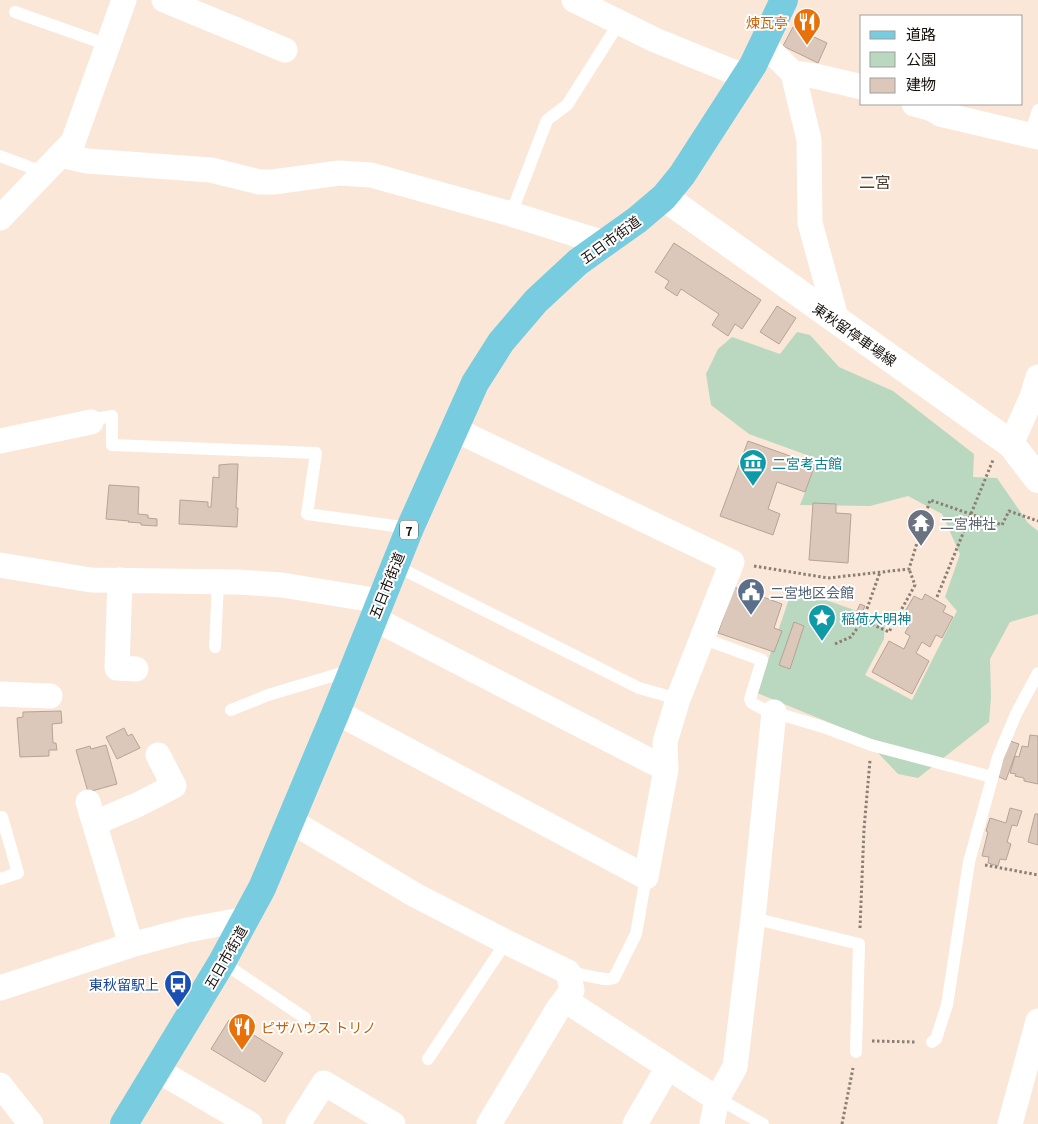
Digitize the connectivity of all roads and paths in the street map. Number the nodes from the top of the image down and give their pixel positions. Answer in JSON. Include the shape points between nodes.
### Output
{"nodes":[{"id":1,"x":124,"y":0,"type":"edge"},
{"id":2,"x":164,"y":0,"type":"edge"},
{"id":3,"x":574,"y":0,"type":"edge"},
{"id":4,"x":784,"y":0,"type":"edge"},
{"id":5,"x":15,"y":12,"type":"dead end"},
{"id":6,"x":619,"y":23,"type":"junction"},
{"id":7,"x":764,"y":44,"type":"junction"},
{"id":8,"x":108,"y":45,"type":"junction"},
{"id":9,"x":285,"y":50,"type":"dead end"},
{"id":10,"x":793,"y":73,"type":"junction"},
{"id":11,"x":746,"y":77,"type":"junction"},
{"id":12,"x":860,"y":87,"type":"edge"},
{"id":13,"x":918,"y":105,"type":"edge"},
{"id":14,"x":1038,"y":110,"type":"edge"},
{"id":15,"x":1034,"y":136,"type":"edge"},
{"id":16,"x":61,"y":155,"type":"junction"},
{"id":17,"x":0,"y":156,"type":"edge"},
{"id":18,"x":43,"y":172,"type":"junction"},
{"id":19,"x":664,"y":197,"type":"junction"},
{"id":20,"x":511,"y":214,"type":"junction"},
{"id":21,"x":0,"y":218,"type":"edge"},
{"id":22,"x":604,"y":243,"type":"junction"},
{"id":23,"x":837,"y":321,"type":"junction"},
{"id":24,"x":1038,"y":376,"type":"edge"},
{"id":25,"x":91,"y":422,"type":"joint"},
{"id":26,"x":454,"y":429,"type":"junction"},
{"id":27,"x":0,"y":441,"type":"edge"},
{"id":28,"x":1003,"y":450,"type":"junction"},
{"id":29,"x":1038,"y":479,"type":"edge"},
{"id":30,"x":970,"y":513,"type":"junction"},
{"id":31,"x":1038,"y":521,"type":"edge"},
{"id":32,"x":410,"y":528,"type":"junction"},
{"id":33,"x":732,"y":562,"type":"junction"},
{"id":34,"x":0,"y":565,"type":"edge"},
{"id":35,"x":394,"y":565,"type":"junction"},
{"id":36,"x":909,"y":569,"type":"junction"},
{"id":37,"x":880,"y":572,"type":"junction"},
{"id":38,"x":120,"y":580,"type":"junction"},
{"id":39,"x":218,"y":582,"type":"junction"},
{"id":40,"x":937,"y":597,"type":"dead end"},
{"id":41,"x":376,"y":610,"type":"junction"},
{"id":42,"x":863,"y":620,"type":"junction"},
{"id":43,"x":702,"y":638,"type":"junction"},
{"id":44,"x":835,"y":644,"type":"dead end"},
{"id":45,"x":215,"y":647,"type":"dead end"},
{"id":46,"x":136,"y":669,"type":"dead end"},
{"id":47,"x":353,"y":670,"type":"junction"},
{"id":48,"x":1038,"y":673,"type":"edge"},
{"id":49,"x":0,"y":694,"type":"edge"},
{"id":50,"x":50,"y":696,"type":"dead end"},
{"id":51,"x":678,"y":699,"type":"junction"},
{"id":52,"x":231,"y":710,"type":"dead end"},
{"id":53,"x":336,"y":712,"type":"junction"},
{"id":54,"x":774,"y":712,"type":"junction"},
{"id":55,"x":872,"y":745,"type":"junction"},
{"id":56,"x":158,"y":755,"type":"dead end"},
{"id":57,"x":666,"y":769,"type":"junction"},
{"id":58,"x":992,"y":777,"type":"junction"},
{"id":59,"x":2,"y":817,"type":"dead end"},
{"id":60,"x":290,"y":821,"type":"junction"},
{"id":61,"x":970,"y":862,"type":"junction"},
{"id":62,"x":1038,"y":874,"type":"edge"},
{"id":63,"x":646,"y":877,"type":"junction"},
{"id":64,"x":0,"y":879,"type":"edge"},
{"id":65,"x":752,"y":918,"type":"junction"},
{"id":66,"x":246,"y":919,"type":"junction"},
{"id":67,"x":506,"y":942,"type":"junction"},
{"id":68,"x":859,"y":944,"type":"junction"},
{"id":69,"x":131,"y":945,"type":"junction"},
{"id":70,"x":222,"y":962,"type":"junction"},
{"id":71,"x":568,"y":972,"type":"junction"},
{"id":72,"x":0,"y":988,"type":"edge"},
{"id":73,"x":565,"y":1000,"type":"junction"},
{"id":74,"x":305,"y":1018,"type":"dead end"},
{"id":75,"x":1038,"y":1021,"type":"edge"},
{"id":76,"x":932,"y":1042,"type":"joint"},
{"id":77,"x":856,"y":1046,"type":"junction"},
{"id":78,"x":428,"y":1059,"type":"dead end"},
{"id":79,"x":668,"y":1067,"type":"junction"},
{"id":80,"x":158,"y":1070,"type":"junction"},
{"id":81,"x":0,"y":1085,"type":"edge"},
{"id":82,"x":717,"y":1099,"type":"junction"},
{"id":83,"x":22,"y":1119,"type":"edge"},
{"id":84,"x":124,"y":1124,"type":"edge"},
{"id":85,"x":250,"y":1124,"type":"edge"},
{"id":86,"x":298,"y":1124,"type":"edge"},
{"id":87,"x":393,"y":1124,"type":"edge"},
{"id":88,"x":489,"y":1124,"type":"edge"},
{"id":89,"x":634,"y":1124,"type":"edge"},
{"id":90,"x":712,"y":1124,"type":"edge"},
{"id":91,"x":764,"y":1124,"type":"edge"},
{"id":92,"x":842,"y":1124,"type":"edge"},
{"id":93,"x":1010,"y":1124,"type":"edge"}],
"edges":[{"from":1,"to":8,"type":"street"},
{"from":2,"to":9,"type":"street"},
{"from":3,"to":6,"type":"street"},
{"from":4,"to":7,"type":"main road","name":"五日市街道","number":"7"},
{"from":5,"to":8,"type":"lane"},
{"from":6,"to":11,"type":"street"},
{"from":6,"to":20,"type":"lane","via":[[567,105],[547,120]]},
{"from":7,"to":10,"type":"street"},
{"from":7,"to":11,"type":"main road","name":"五日市街道","number":"7"},
{"from":8,"to":16,"type":"street","via":[[73,142]]},
{"from":10,"to":12,"type":"street"},
{"from":10,"to":23,"type":"street","via":[[809,140],[810,223]]},
{"from":11,"to":19,"type":"main road","name":"五日市街道","number":"7"},
{"from":13,"to":15,"type":"street","via":[[940,114]]},
{"from":14,"to":15,"type":"lane"},
{"from":16,"to":18,"type":"street"},
{"from":16,"to":20,"type":"street","via":[[86,161],[211,170],[260,182],[339,172],[371,175]]},
{"from":17,"to":18,"type":"lane"},
{"from":18,"to":21,"type":"street"},
{"from":19,"to":22,"type":"main road","name":"五日市街道","number":"7"},
{"from":19,"to":23,"type":"main road","name":"東秋留停車場線"},
{"from":20,"to":22,"type":"street"},
{"from":22,"to":26,"type":"main road","name":"五日市街道","number":"7","via":[[536,301],[501,342],[475,383]]},
{"from":23,"to":28,"type":"main road","name":"東秋留停車場線"},
{"from":24,"to":28,"type":"street","via":[[1032,397]]},
{"from":25,"to":27,"type":"street"},
{"from":25,"to":32,"type":"lane","via":[[112,416],[112,445],[316,452],[307,514]]},
{"from":26,"to":32,"type":"main road","name":"五日市街道","number":"7"},
{"from":26,"to":33,"type":"street"},
{"from":28,"to":29,"type":"main road","name":"東秋留停車場線"},
{"from":28,"to":30,"type":"path"},
{"from":30,"to":31,"type":"path","via":[[1002,525],[1009,511]]},
{"from":30,"to":36,"type":"path","via":[[930,500]]},
{"from":30,"to":40,"type":"path"},
{"from":32,"to":35,"type":"main road","name":"五日市街道","number":"7"},
{"from":33,"to":37,"type":"path","via":[[828,578]]},
{"from":33,"to":43,"type":"street"},
{"from":34,"to":38,"type":"street","via":[[91,580]]},
{"from":35,"to":41,"type":"main road","name":"五日市街道","number":"7"},
{"from":35,"to":51,"type":"lane","via":[[639,688]]},
{"from":36,"to":37,"type":"path"},
{"from":36,"to":42,"type":"path","via":[[915,585],[889,632]]},
{"from":37,"to":42,"type":"path"},
{"from":38,"to":39,"type":"street"},
{"from":38,"to":46,"type":"street","via":[[117,668]]},
{"from":39,"to":41,"type":"street","via":[[282,585]]},
{"from":39,"to":45,"type":"lane"},
{"from":41,"to":47,"type":"main road","name":"五日市街道","number":"7"},
{"from":41,"to":57,"type":"street"},
{"from":42,"to":44,"type":"path","via":[[851,637]]},
{"from":43,"to":51,"type":"street"},
{"from":43,"to":54,"type":"lane","via":[[762,660],[750,699],[762,709]]},
{"from":47,"to":52,"type":"lane","via":[[268,695]]},
{"from":47,"to":53,"type":"main road","name":"五日市街道","number":"7"},
{"from":48,"to":58,"type":"lane","via":[[1016,714]]},
{"from":49,"to":50,"type":"street"},
{"from":51,"to":57,"type":"street","via":[[665,742]]},
{"from":53,"to":60,"type":"main road","name":"五日市街道","number":"7"},
{"from":53,"to":63,"type":"street"},
{"from":54,"to":55,"type":"lane"},
{"from":54,"to":65,"type":"street"},
{"from":55,"to":58,"type":"lane"},
{"from":55,"to":68,"type":"path","via":[[864,829]]},
{"from":56,"to":69,"type":"street","via":[[174,786],[137,805],[92,813]]},
{"from":57,"to":63,"type":"street"},
{"from":58,"to":61,"type":"lane"},
{"from":59,"to":64,"type":"lane","via":[[18,873]]},
{"from":60,"to":66,"type":"main road","name":"五日市街道","number":"7"},
{"from":60,"to":67,"type":"street","via":[[415,895]]},
{"from":61,"to":62,"type":"path"},
{"from":61,"to":76,"type":"lane","via":[[947,1005],[936,1039]]},
{"from":63,"to":71,"type":"lane","via":[[636,934],[614,978],[609,980]]},
{"from":65,"to":68,"type":"lane"},
{"from":65,"to":82,"type":"street","via":[[735,1067]]},
{"from":66,"to":69,"type":"street"},
{"from":66,"to":70,"type":"main road","name":"五日市街道","number":"7"},
{"from":67,"to":71,"type":"street"},
{"from":67,"to":78,"type":"lane"},
{"from":68,"to":77,"type":"lane"},
{"from":69,"to":72,"type":"street"},
{"from":70,"to":74,"type":"lane"},
{"from":70,"to":80,"type":"main road","name":"五日市街道","number":"7"},
{"from":71,"to":73,"type":"street","via":[[572,990]]},
{"from":73,"to":79,"type":"street"},
{"from":73,"to":88,"type":"street"},
{"from":75,"to":93,"type":"street"},
{"from":76,"to":77,"type":"path"},
{"from":77,"to":92,"type":"path"},
{"from":79,"to":82,"type":"street"},
{"from":79,"to":89,"type":"street"},
{"from":80,"to":84,"type":"main road","name":"五日市街道","number":"7"},
{"from":80,"to":85,"type":"street"},
{"from":81,"to":83,"type":"street"},
{"from":82,"to":90,"type":"street"},
{"from":82,"to":91,"type":"lane"},
{"from":86,"to":87,"type":"street","via":[[324,1083]]}]}
